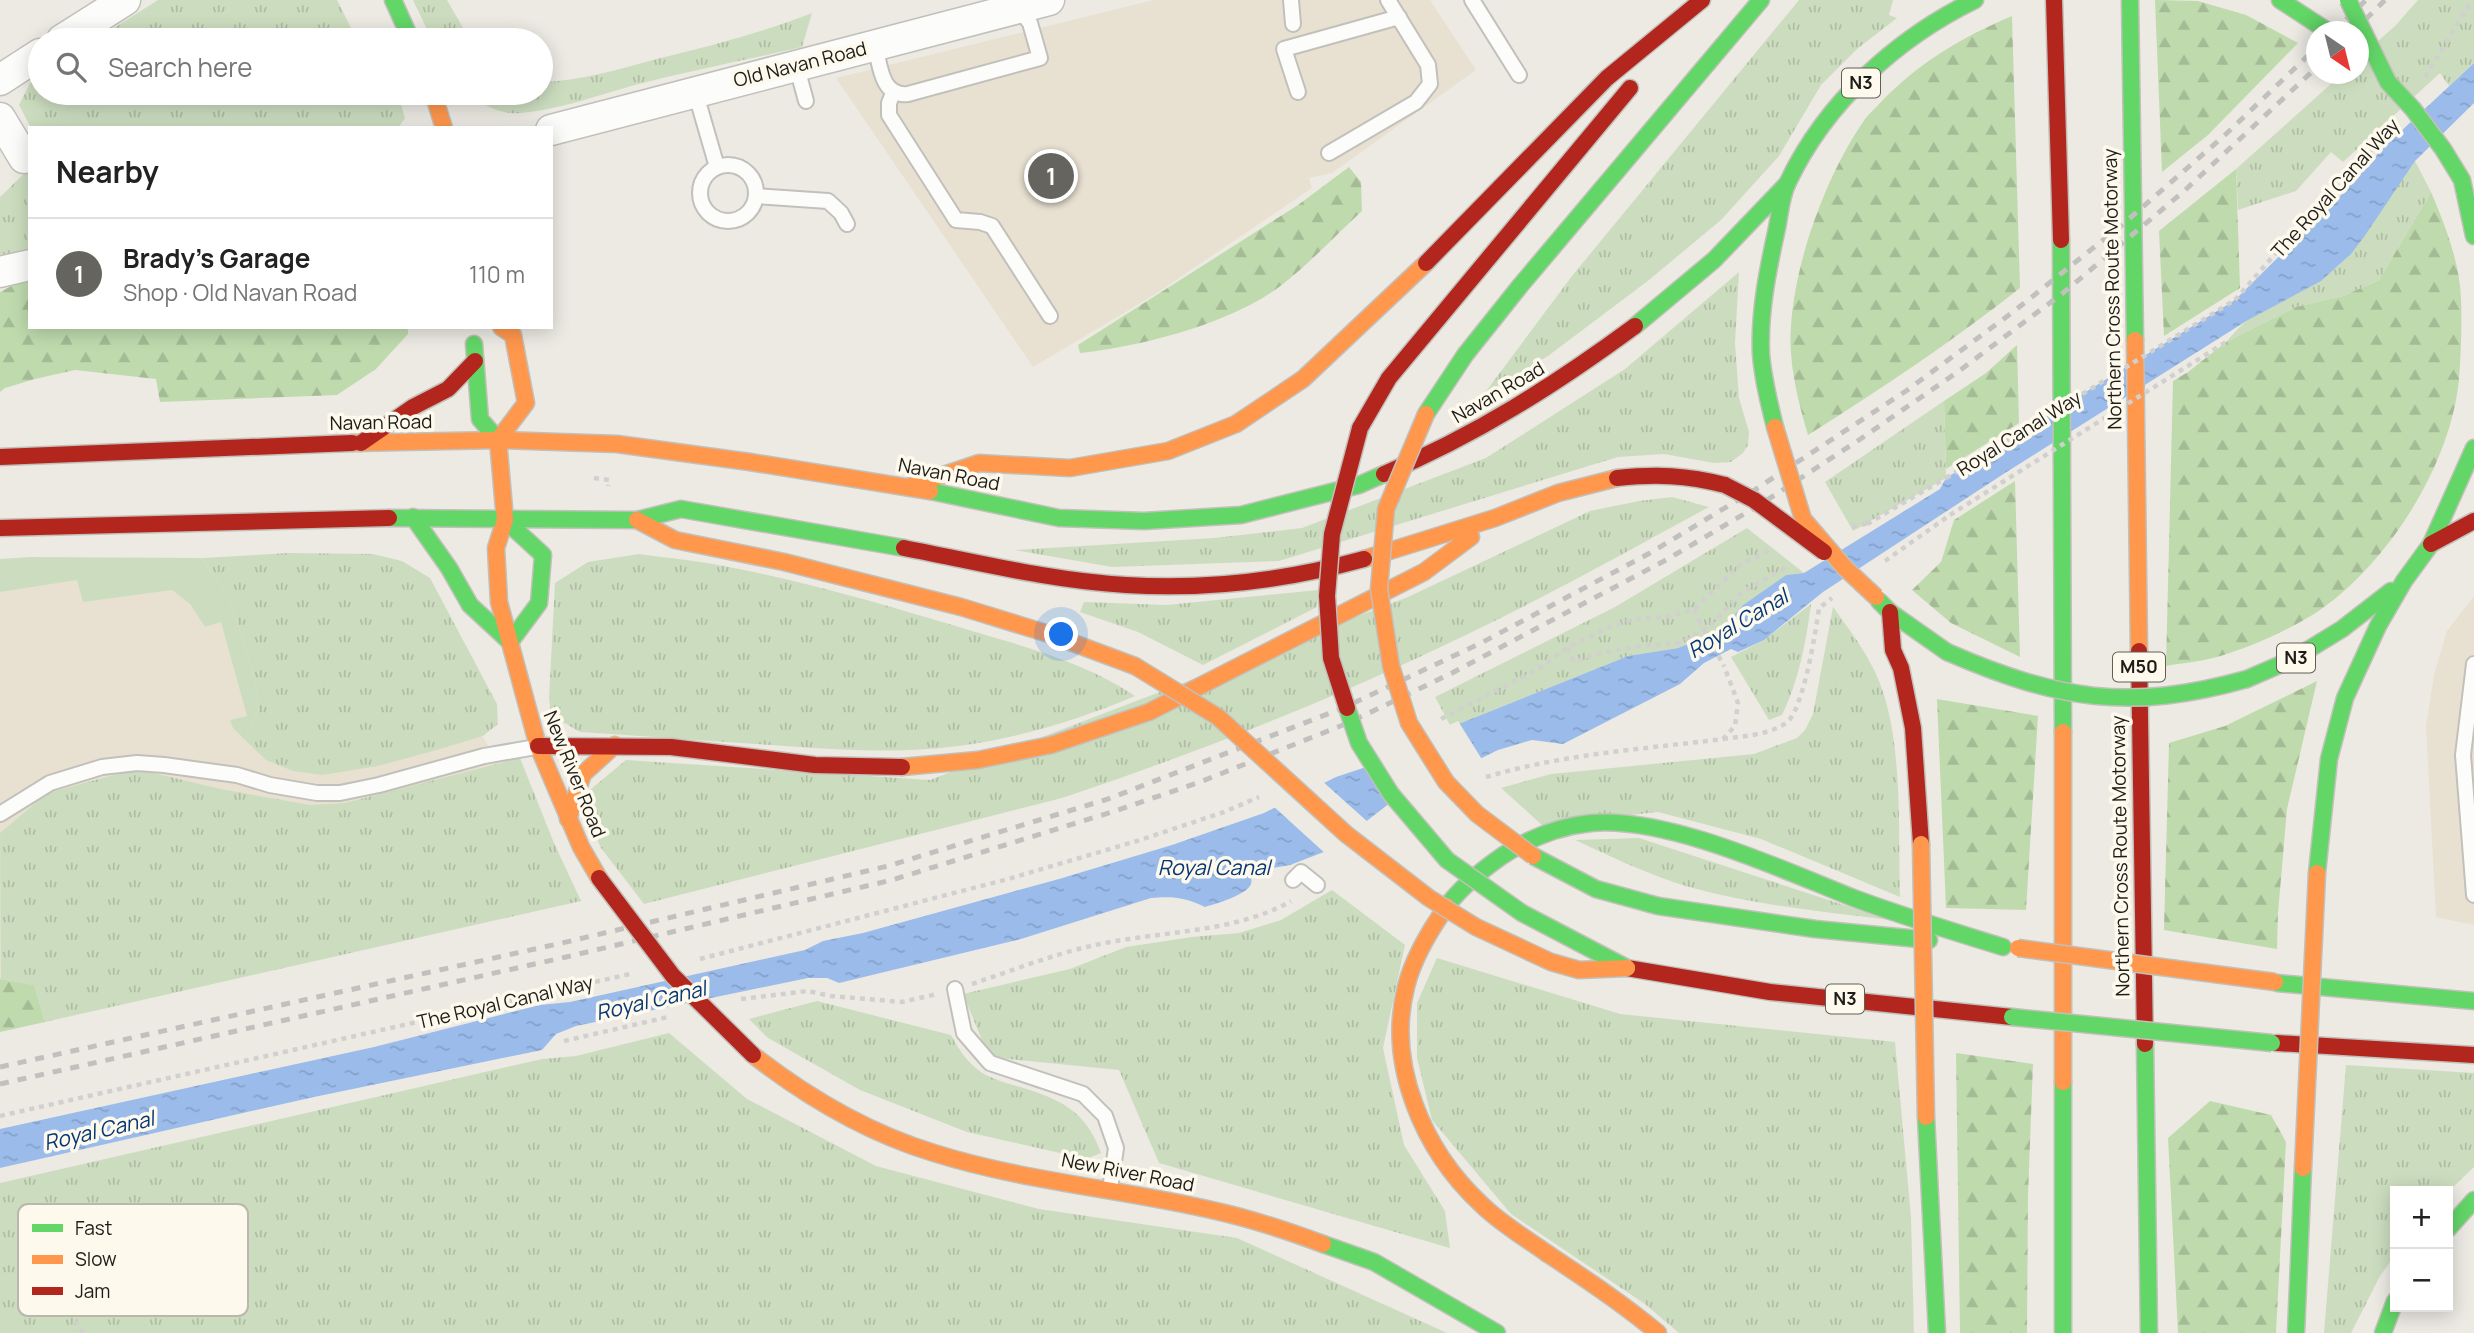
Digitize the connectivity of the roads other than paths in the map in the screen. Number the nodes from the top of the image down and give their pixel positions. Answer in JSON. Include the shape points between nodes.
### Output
{"nodes":[{"id":1,"x":125,"y":0,"type":"edge"},
{"id":2,"x":393,"y":0,"type":"edge"},
{"id":3,"x":1049,"y":0,"type":"edge"},
{"id":4,"x":1291,"y":0,"type":"edge"},
{"id":5,"x":1388,"y":0,"type":"edge"},
{"id":6,"x":1472,"y":0,"type":"edge"},
{"id":7,"x":1702,"y":0,"type":"edge"},
{"id":8,"x":1761,"y":0,"type":"edge"},
{"id":9,"x":1975,"y":0,"type":"edge"},
{"id":10,"x":2054,"y":0,"type":"edge"},
{"id":11,"x":2130,"y":0,"type":"edge"},
{"id":12,"x":2280,"y":0,"type":"edge"},
{"id":13,"x":2348,"y":0,"type":"edge"},
{"id":14,"x":1017,"y":4,"type":"edge"},
{"id":15,"x":1399,"y":17,"type":"junction"},
{"id":16,"x":2314,"y":21,"type":"edge"},
{"id":17,"x":1293,"y":24,"type":"dead end"},
{"id":18,"x":81,"y":28,"type":"edge"},
{"id":19,"x":406,"y":28,"type":"edge"},
{"id":20,"x":875,"y":45,"type":"junction"},
{"id":21,"x":28,"y":62,"type":"edge"},
{"id":22,"x":796,"y":64,"type":"junction"},
{"id":23,"x":2369,"y":65,"type":"edge"},
{"id":24,"x":1519,"y":75,"type":"dead end"},
{"id":25,"x":0,"y":80,"type":"edge"},
{"id":26,"x":2388,"y":82,"type":"junction"},
{"id":27,"x":695,"y":91,"type":"junction"},
{"id":28,"x":1298,"y":92,"type":"dead end"},
{"id":29,"x":893,"y":93,"type":"junction"},
{"id":30,"x":806,"y":102,"type":"dead end"},
{"id":31,"x":437,"y":105,"type":"edge"},
{"id":32,"x":0,"y":118,"type":"edge"},
{"id":33,"x":443,"y":126,"type":"edge"},
{"id":34,"x":553,"y":129,"type":"edge"},
{"id":35,"x":1329,"y":153,"type":"dead end"},
{"id":36,"x":24,"y":158,"type":"dead end"},
{"id":37,"x":717,"y":167,"type":"junction"},
{"id":38,"x":1787,"y":184,"type":"junction"},
{"id":39,"x":2468,"y":186,"type":"edge"},
{"id":40,"x":757,"y":196,"type":"junction"},
{"id":41,"x":847,"y":224,"type":"dead end"},
{"id":42,"x":2474,"y":236,"type":"edge"},
{"id":43,"x":28,"y":265,"type":"edge"},
{"id":44,"x":0,"y":272,"type":"edge"},
{"id":45,"x":1050,"y":316,"type":"dead end"},
{"id":46,"x":482,"y":329,"type":"edge"},
{"id":47,"x":504,"y":329,"type":"edge"},
{"id":48,"x":475,"y":360,"type":"junction"},
{"id":49,"x":498,"y":440,"type":"junction"},
{"id":50,"x":361,"y":443,"type":"junction"},
{"id":51,"x":2474,"y":448,"type":"edge"},
{"id":52,"x":0,"y":457,"type":"edge"},
{"id":53,"x":908,"y":487,"type":"junction"},
{"id":54,"x":412,"y":517,"type":"junction"},
{"id":55,"x":1495,"y":518,"type":"junction"},
{"id":56,"x":505,"y":520,"type":"junction"},
{"id":57,"x":637,"y":520,"type":"junction"},
{"id":58,"x":2474,"y":521,"type":"edge"},
{"id":59,"x":0,"y":528,"type":"edge"},
{"id":60,"x":2431,"y":544,"type":"junction"},
{"id":61,"x":1845,"y":568,"type":"junction"},
{"id":62,"x":2404,"y":581,"type":"junction"},
{"id":63,"x":1890,"y":612,"type":"junction"},
{"id":64,"x":510,"y":642,"type":"junction"},
{"id":65,"x":2474,"y":664,"type":"edge"},
{"id":66,"x":615,"y":745,"type":"junction"},
{"id":67,"x":538,"y":746,"type":"junction"},
{"id":68,"x":0,"y":814,"type":"edge"},
{"id":69,"x":568,"y":819,"type":"junction"},
{"id":70,"x":1293,"y":880,"type":"dead end"},
{"id":71,"x":1317,"y":885,"type":"road end"},
{"id":72,"x":2474,"y":895,"type":"edge"},
{"id":73,"x":2010,"y":948,"type":"junction"},
{"id":74,"x":1627,"y":968,"type":"junction"},
{"id":75,"x":955,"y":989,"type":"road end"},
{"id":76,"x":2474,"y":1001,"type":"edge"},
{"id":77,"x":2474,"y":1055,"type":"edge"},
{"id":78,"x":1110,"y":1190,"type":"junction"},
{"id":79,"x":2474,"y":1200,"type":"edge"},
{"id":80,"x":2453,"y":1223,"type":"edge"},
{"id":81,"x":2391,"y":1312,"type":"edge"},
{"id":82,"x":1497,"y":1333,"type":"edge"},
{"id":83,"x":1658,"y":1333,"type":"edge"},
{"id":84,"x":1937,"y":1333,"type":"edge"},
{"id":85,"x":2063,"y":1333,"type":"edge"},
{"id":86,"x":2149,"y":1333,"type":"edge"},
{"id":87,"x":2296,"y":1333,"type":"edge"},
{"id":88,"x":2383,"y":1333,"type":"edge"}],
"edges":[{"from":1,"to":18,"type":"street"},
{"from":2,"to":19,"type":"main road"},
{"from":3,"to":14,"type":"street","name":"Old Navan Road"},
{"from":4,"to":17,"type":"lane"},
{"from":5,"to":15,"type":"lane"},
{"from":6,"to":24,"type":"lane"},
{"from":7,"to":53,"type":"main road","via":[[1607,78],[1400,290],[1303,379],[1236,424],[1168,451],[1070,468],[979,463]]},
{"from":7,"to":74,"type":"main road","bridge":true,"via":[[1389,377],[1360,428],[1332,534],[1331,658],[1359,743],[1391,794],[1447,860],[1522,913]]},
{"from":8,"to":73,"type":"main road","bridge":true,"via":[[1520,286],[1426,414],[1385,509],[1379,589],[1391,666],[1409,723],[1446,782],[1477,814],[1541,862],[1596,889],[1658,906],[1815,929]]},
{"from":9,"to":38,"type":"main road","number":"N3","via":[[1915,33],[1882,60],[1822,128]]},
{"from":10,"to":85,"type":"main road","via":[[2063,293]]},
{"from":11,"to":86,"type":"main road","name":"Northern Cross Route Motorway","number":"M50"},
{"from":12,"to":16,"type":"main road"},
{"from":13,"to":26,"type":"main road","bridge":true},
{"from":14,"to":20,"type":"street","name":"Old Navan Road"},
{"from":14,"to":29,"type":"lane","via":[[1030,23],[1040,58],[908,94]]},
{"from":15,"to":28,"type":"lane","via":[[1284,49]]},
{"from":15,"to":35,"type":"lane","via":[[1428,65],[1430,84],[1416,102]]},
{"from":20,"to":22,"type":"street","name":"Old Navan Road"},
{"from":20,"to":29,"type":"lane","via":[[887,87]]},
{"from":21,"to":25,"type":"street"},
{"from":22,"to":27,"type":"street","name":"Old Navan Road"},
{"from":22,"to":30,"type":"lane"},
{"from":23,"to":26,"type":"main road"},
{"from":26,"to":39,"type":"main road","bridge":true,"via":[[2413,108]]},
{"from":27,"to":34,"type":"street","name":"Old Navan Road"},
{"from":27,"to":37,"type":"lane"},
{"from":29,"to":45,"type":"lane","via":[[889,115],[957,220],[992,226]]},
{"from":31,"to":33,"type":"main road"},
{"from":32,"to":36,"type":"street"},
{"from":37,"to":40,"type":"lane","via":[[745,170]]},
{"from":37,"to":40,"type":"lane","via":[[700,187],[708,213],[724,221],[742,218]]},
{"from":38,"to":53,"type":"main road","name":"Navan Road","via":[[1714,260],[1573,372],[1491,423],[1359,485],[1241,515],[1144,521],[1059,518]]},
{"from":38,"to":61,"type":"main road","number":"N3","bridge":true,"via":[[1767,268],[1761,345],[1768,396],[1803,519]]},
{"from":39,"to":42,"type":"main road"},
{"from":40,"to":41,"type":"lane","via":[[828,201]]},
{"from":43,"to":44,"type":"street"},
{"from":46,"to":48,"type":"main road","via":[[474,342]]},
{"from":47,"to":49,"type":"main road","via":[[513,335],[526,403]]},
{"from":48,"to":49,"type":"main road","via":[[480,419]]},
{"from":48,"to":50,"type":"main road","via":[[448,389]]},
{"from":49,"to":50,"type":"main road","name":"Navan Road"},
{"from":49,"to":53,"type":"main road","name":"Navan Road","via":[[617,444]]},
{"from":49,"to":56,"type":"main road","name":"New River Road"},
{"from":50,"to":52,"type":"main road","name":"Navan Road"},
{"from":51,"to":60,"type":"main road","number":"N3"},
{"from":54,"to":56,"type":"main road"},
{"from":54,"to":59,"type":"main road"},
{"from":54,"to":64,"type":"main road","via":[[470,605]]},
{"from":55,"to":57,"type":"main road","via":[[1362,561],[1296,575],[1186,587],[1056,577],[681,509]]},
{"from":55,"to":61,"type":"main road","bridge":true,"via":[[1558,493],[1618,478],[1666,474],[1698,478],[1754,500]]},
{"from":55,"to":66,"type":"main road","via":[[1424,572],[1149,712],[1051,745],[978,760],[867,768]]},
{"from":56,"to":57,"type":"main road"},
{"from":56,"to":64,"type":"main road","name":"New River Road","via":[[496,548],[499,602]]},
{"from":56,"to":64,"type":"main road","via":[[543,555],[539,603]]},
{"from":57,"to":74,"type":"main road","bridge":true,"via":[[674,540],[779,561],[972,611],[1135,666],[1218,718],[1346,834],[1429,898],[1476,927],[1550,962],[1579,970]]},
{"from":58,"to":60,"type":"main road"},
{"from":60,"to":62,"type":"main road","number":"N3"},
{"from":61,"to":63,"type":"main road","number":"N3","bridge":true},
{"from":62,"to":63,"type":"main road","number":"N3","bridge":true,"via":[[2342,629],[2293,659],[2212,690],[2160,698],[2101,698],[2013,680],[1947,652]]},
{"from":62,"to":87,"type":"main road","bridge":true,"via":[[2345,698],[2329,759],[2317,873]]},
{"from":63,"to":84,"type":"main road","bridge":true,"via":[[1893,650],[1913,728],[1921,844],[1926,1117]]},
{"from":64,"to":67,"type":"main road","name":"New River Road"},
{"from":65,"to":72,"type":"lane","via":[[2463,755]]},
{"from":66,"to":67,"type":"main road"},
{"from":66,"to":69,"type":"main road","via":[[583,774]]},
{"from":67,"to":68,"type":"lane","via":[[340,793],[317,793],[164,765],[102,767],[50,783]]},
{"from":67,"to":69,"type":"main road","name":"New River Road"},
{"from":69,"to":78,"type":"main road","name":"New River Road","bridge":true,"via":[[599,878],[673,976],[753,1055],[793,1086],[884,1134],[933,1153]]},
{"from":70,"to":71,"type":"lane","via":[[1301,872]]},
{"from":73,"to":76,"type":"main road","bridge":true,"via":[[2275,982]]},
{"from":73,"to":83,"type":"main road","via":[[1856,898],[1742,853],[1648,826],[1592,823],[1554,831],[1507,853],[1470,881],[1444,910],[1420,952],[1405,994],[1401,1058],[1415,1112],[1446,1166],[1482,1205],[1631,1309]]},
{"from":74,"to":77,"type":"main road","number":"N3","bridge":true,"via":[[1679,979],[2012,1017],[2272,1043]]},
{"from":75,"to":78,"type":"lane","via":[[964,1033],[990,1063],[1083,1094],[1105,1116],[1116,1149]]},
{"from":78,"to":82,"type":"main road","name":"New River Road","via":[[1216,1210],[1374,1262]]},
{"from":79,"to":80,"type":"main road"},
{"from":81,"to":88,"type":"main road"}]}
